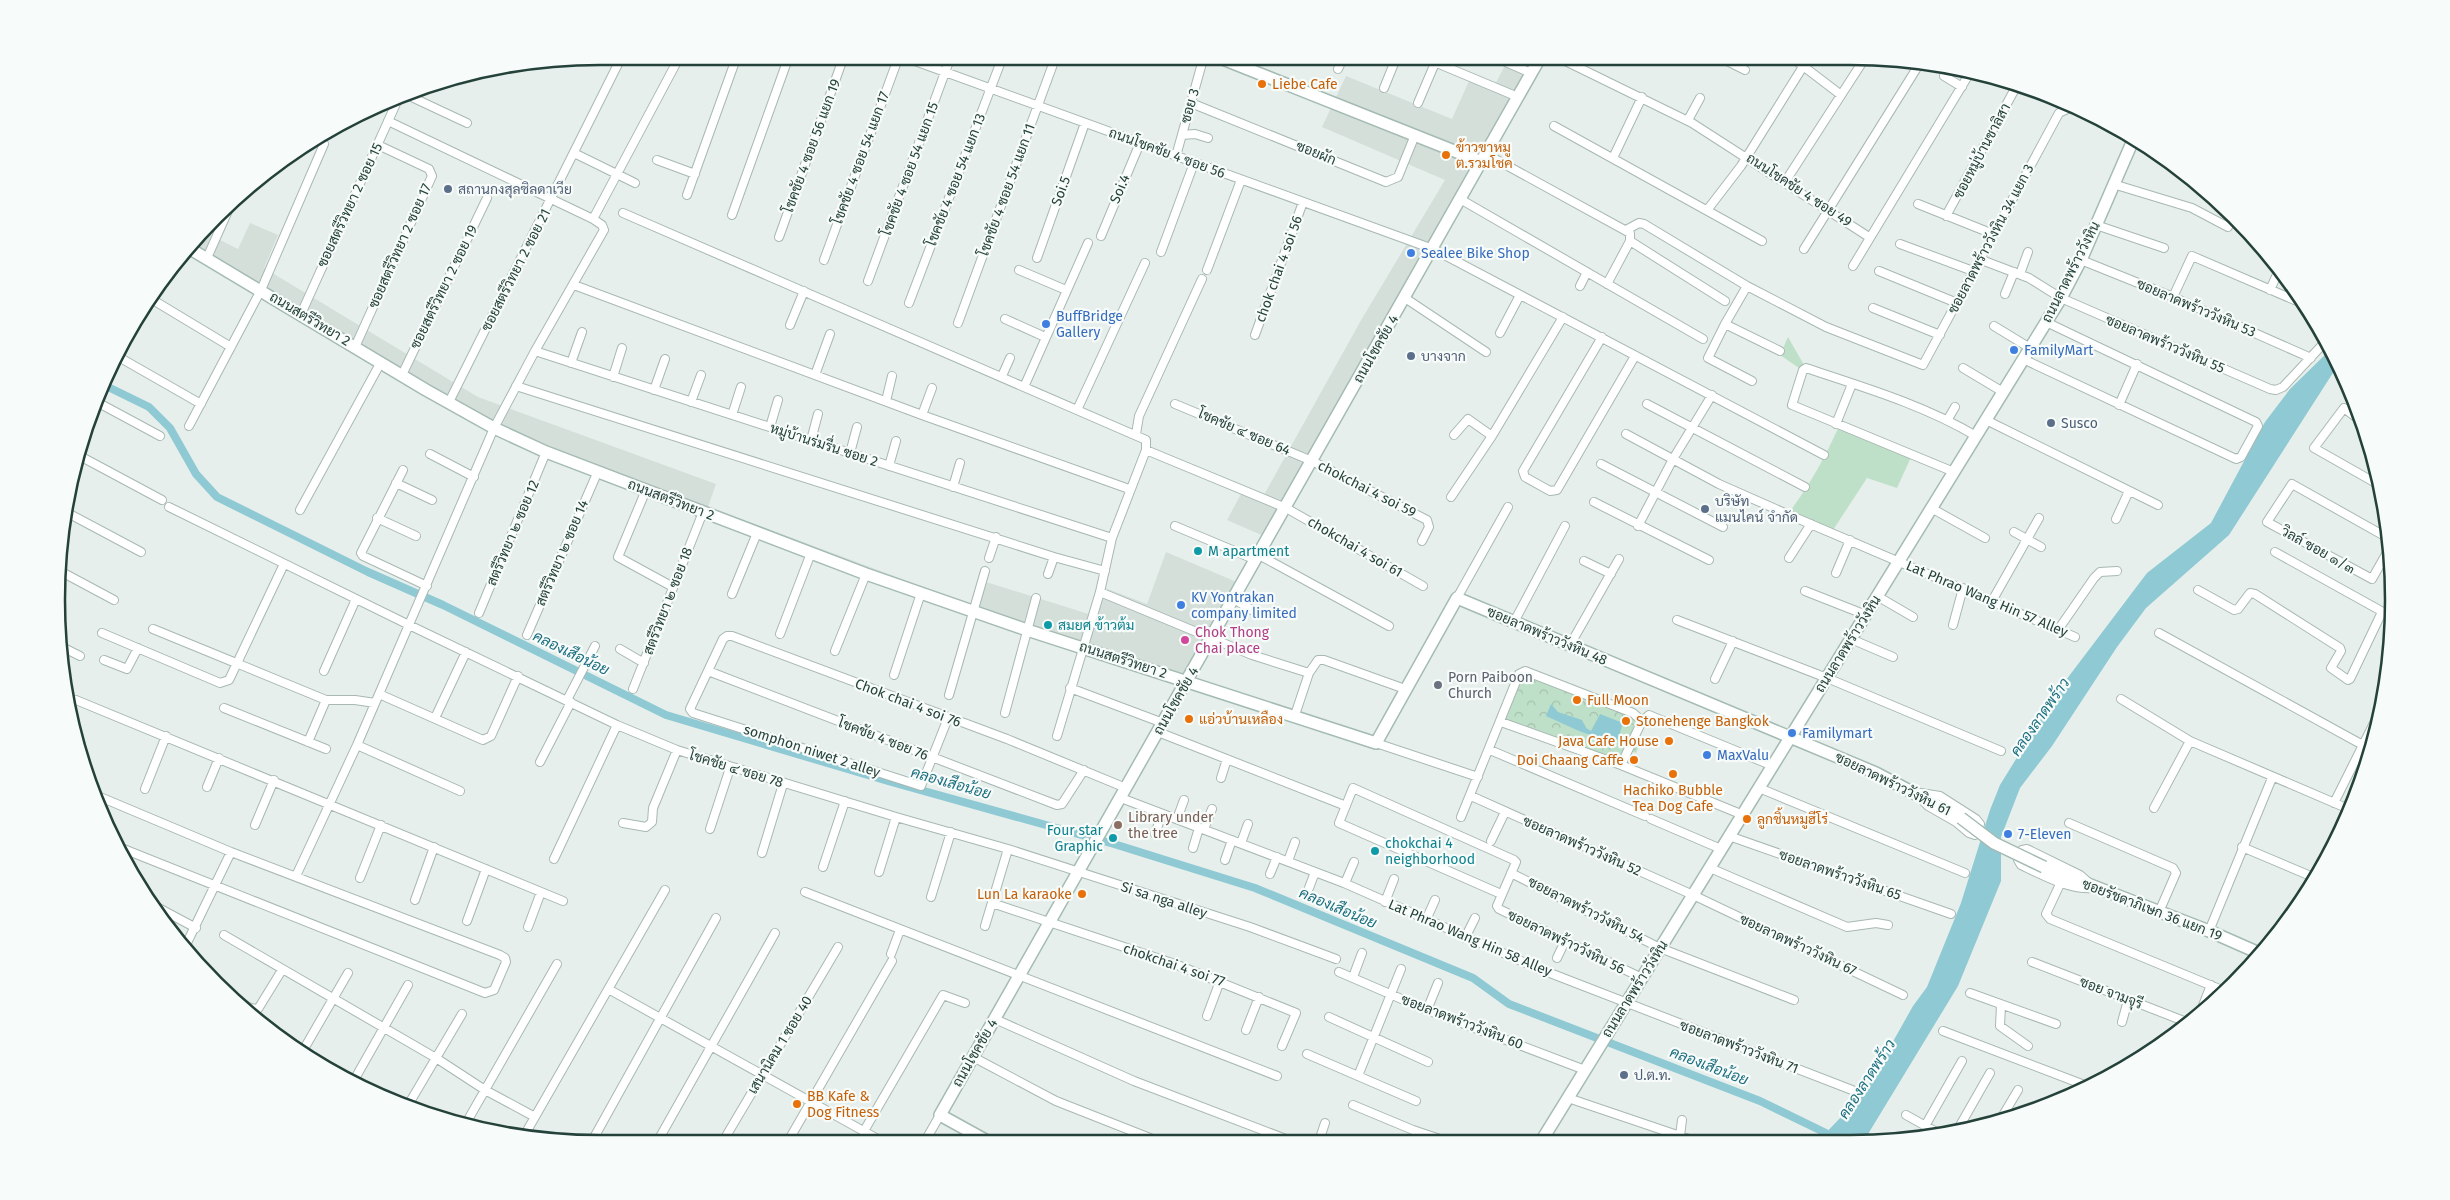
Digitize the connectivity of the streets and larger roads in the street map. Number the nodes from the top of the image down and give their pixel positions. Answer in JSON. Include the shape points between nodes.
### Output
{"nodes":[{"id":1,"x":618,"y":65,"type":"edge"},
{"id":2,"x":675,"y":65,"type":"edge"},
{"id":3,"x":734,"y":65,"type":"edge"},
{"id":4,"x":786,"y":65,"type":"edge"},
{"id":5,"x":841,"y":65,"type":"edge"},
{"id":6,"x":897,"y":65,"type":"edge"},
{"id":7,"x":925,"y":65,"type":"edge"},
{"id":8,"x":948,"y":65,"type":"edge"},
{"id":9,"x":1000,"y":65,"type":"edge"},
{"id":10,"x":1053,"y":65,"type":"edge"},
{"id":11,"x":1202,"y":65,"type":"edge"},
{"id":12,"x":1238,"y":65,"type":"edge"},
{"id":13,"x":1340,"y":65,"type":"edge"},
{"id":14,"x":1393,"y":65,"type":"edge"},
{"id":15,"x":1436,"y":65,"type":"edge"},
{"id":16,"x":1439,"y":65,"type":"edge"},
{"id":17,"x":1512,"y":65,"type":"edge"},
{"id":18,"x":1536,"y":65,"type":"edge"},
{"id":19,"x":1574,"y":65,"type":"edge"},
{"id":20,"x":1736,"y":65,"type":"edge"},
{"id":21,"x":1860,"y":65,"type":"edge"},
{"id":22,"x":1804,"y":66,"type":"joint"},
{"id":23,"x":1338,"y":69,"type":"dead end"},
{"id":24,"x":1746,"y":70,"type":"dead end"},
{"id":25,"x":1916,"y":70,"type":"edge"},
{"id":26,"x":945,"y":72,"type":"junction"},
{"id":27,"x":1531,"y":74,"type":"junction"},
{"id":28,"x":1944,"y":76,"type":"dead end"},
{"id":29,"x":1967,"y":78,"type":"edge"},
{"id":30,"x":1962,"y":87,"type":"junction"},
{"id":31,"x":1384,"y":88,"type":"dead end"},
{"id":32,"x":991,"y":89,"type":"junction"},
{"id":33,"x":2014,"y":91,"type":"edge"},
{"id":34,"x":1841,"y":95,"type":"junction"},
{"id":35,"x":1642,"y":97,"type":"junction"},
{"id":36,"x":414,"y":98,"type":"edge"},
{"id":37,"x":1518,"y":98,"type":"junction"},
{"id":38,"x":1700,"y":98,"type":"dead end"},
{"id":39,"x":1418,"y":102,"type":"dead end"},
{"id":40,"x":1191,"y":103,"type":"junction"},
{"id":41,"x":395,"y":106,"type":"edge"},
{"id":42,"x":1037,"y":106,"type":"junction"},
{"id":43,"x":2065,"y":110,"type":"edge"},
{"id":44,"x":1688,"y":120,"type":"junction"},
{"id":45,"x":388,"y":122,"type":"junction"},
{"id":46,"x":467,"y":123,"type":"dead end"},
{"id":47,"x":1085,"y":123,"type":"junction"},
{"id":48,"x":1554,"y":126,"type":"dead end"},
{"id":49,"x":1182,"y":135,"type":"junction"},
{"id":50,"x":1415,"y":135,"type":"junction"},
{"id":51,"x":1208,"y":138,"type":"dead end"},
{"id":52,"x":1140,"y":143,"type":"junction"},
{"id":53,"x":324,"y":144,"type":"dead end"},
{"id":54,"x":378,"y":145,"type":"junction"},
{"id":55,"x":2131,"y":145,"type":"edge"},
{"id":56,"x":574,"y":152,"type":"junction"},
{"id":57,"x":1176,"y":156,"type":"junction"},
{"id":58,"x":1747,"y":156,"type":"junction"},
{"id":59,"x":1484,"y":158,"type":"junction"},
{"id":60,"x":1613,"y":158,"type":"junction"},
{"id":61,"x":657,"y":160,"type":"dead end"},
{"id":62,"x":1194,"y":163,"type":"junction"},
{"id":63,"x":617,"y":174,"type":"junction"},
{"id":64,"x":695,"y":174,"type":"junction"},
{"id":65,"x":1241,"y":180,"type":"junction"},
{"id":66,"x":1785,"y":182,"type":"junction"},
{"id":67,"x":635,"y":183,"type":"dead end"},
{"id":68,"x":2114,"y":184,"type":"junction"},
{"id":69,"x":688,"y":195,"type":"dead end"},
{"id":70,"x":487,"y":198,"type":"dead end"},
{"id":71,"x":552,"y":199,"type":"junction"},
{"id":72,"x":1460,"y":199,"type":"junction"},
{"id":73,"x":1304,"y":202,"type":"junction"},
{"id":74,"x":1918,"y":204,"type":"dead end"},
{"id":75,"x":1827,"y":208,"type":"junction"},
{"id":76,"x":1708,"y":209,"type":"junction"},
{"id":77,"x":622,"y":213,"type":"dead end"},
{"id":78,"x":732,"y":215,"type":"dead end"},
{"id":79,"x":1946,"y":216,"type":"junction"},
{"id":80,"x":593,"y":219,"type":"junction"},
{"id":81,"x":224,"y":220,"type":"edge"},
{"id":82,"x":2096,"y":225,"type":"junction"},
{"id":83,"x":2228,"y":227,"type":"dead end"},
{"id":84,"x":1626,"y":230,"type":"junction"},
{"id":85,"x":1992,"y":234,"type":"junction"},
{"id":86,"x":1101,"y":236,"type":"dead end"},
{"id":87,"x":779,"y":237,"type":"dead end"},
{"id":88,"x":1869,"y":237,"type":"junction"},
{"id":89,"x":1762,"y":240,"type":"dead end"},
{"id":90,"x":1630,"y":242,"type":"junction"},
{"id":91,"x":1088,"y":243,"type":"dead end"},
{"id":92,"x":1900,"y":244,"type":"dead end"},
{"id":93,"x":2164,"y":248,"type":"dead end"},
{"id":94,"x":1433,"y":249,"type":"junction"},
{"id":95,"x":1804,"y":249,"type":"dead end"},
{"id":96,"x":195,"y":251,"type":"edge"},
{"id":97,"x":1161,"y":252,"type":"dead end"},
{"id":98,"x":2028,"y":252,"type":"dead end"},
{"id":99,"x":207,"y":258,"type":"junction"},
{"id":100,"x":1037,"y":258,"type":"dead end"},
{"id":101,"x":1979,"y":259,"type":"junction"},
{"id":102,"x":824,"y":260,"type":"dead end"},
{"id":103,"x":2081,"y":260,"type":"junction"},
{"id":104,"x":1145,"y":263,"type":"dead end"},
{"id":105,"x":1853,"y":266,"type":"dead end"},
{"id":106,"x":1019,"y":270,"type":"dead end"},
{"id":107,"x":1207,"y":270,"type":"dead end"},
{"id":108,"x":1879,"y":271,"type":"dead end"},
{"id":109,"x":1973,"y":271,"type":"junction"},
{"id":110,"x":1587,"y":272,"type":"junction"},
{"id":111,"x":2017,"y":273,"type":"junction"},
{"id":112,"x":2276,"y":277,"type":"edge"},
{"id":113,"x":1202,"y":279,"type":"dead end"},
{"id":114,"x":868,"y":281,"type":"dead end"},
{"id":115,"x":1607,"y":284,"type":"junction"},
{"id":116,"x":574,"y":285,"type":"junction"},
{"id":117,"x":1580,"y":286,"type":"dead end"},
{"id":118,"x":1747,"y":286,"type":"junction"},
{"id":119,"x":261,"y":290,"type":"junction"},
{"id":120,"x":1066,"y":290,"type":"junction"},
{"id":121,"x":2270,"y":290,"type":"junction"},
{"id":122,"x":804,"y":291,"type":"junction"},
{"id":123,"x":1520,"y":294,"type":"junction"},
{"id":124,"x":2005,"y":294,"type":"dead end"},
{"id":125,"x":2173,"y":297,"type":"junction"},
{"id":126,"x":1405,"y":298,"type":"junction"},
{"id":127,"x":2061,"y":298,"type":"junction"},
{"id":128,"x":2292,"y":299,"type":"edge"},
{"id":129,"x":1725,"y":301,"type":"dead end"},
{"id":130,"x":156,"y":302,"type":"edge"},
{"id":131,"x":909,"y":303,"type":"dead end"},
{"id":132,"x":1957,"y":303,"type":"junction"},
{"id":133,"x":1873,"y":308,"type":"dead end"},
{"id":134,"x":301,"y":314,"type":"junction"},
{"id":135,"x":1563,"y":317,"type":"junction"},
{"id":136,"x":1005,"y":319,"type":"dead end"},
{"id":137,"x":2046,"y":322,"type":"junction"},
{"id":138,"x":958,"y":323,"type":"dead end"},
{"id":139,"x":790,"y":324,"type":"dead end"},
{"id":140,"x":1724,"y":324,"type":"junction"},
{"id":141,"x":1994,"y":326,"type":"dead end"},
{"id":142,"x":582,"y":332,"type":"dead end"},
{"id":143,"x":1500,"y":333,"type":"dead end"},
{"id":144,"x":830,"y":334,"type":"dead end"},
{"id":145,"x":1255,"y":335,"type":"dead end"},
{"id":146,"x":1940,"y":335,"type":"junction"},
{"id":147,"x":1045,"y":337,"type":"junction"},
{"id":148,"x":1602,"y":337,"type":"junction"},
{"id":149,"x":1703,"y":339,"type":"dead end"},
{"id":150,"x":231,"y":347,"type":"junction"},
{"id":151,"x":355,"y":347,"type":"junction"},
{"id":152,"x":2321,"y":347,"type":"edge"},
{"id":153,"x":622,"y":348,"type":"dead end"},
{"id":154,"x":2030,"y":348,"type":"junction"},
{"id":155,"x":535,"y":351,"type":"junction"},
{"id":156,"x":1780,"y":351,"type":"dead end"},
{"id":157,"x":1486,"y":352,"type":"dead end"},
{"id":158,"x":1635,"y":356,"type":"junction"},
{"id":159,"x":1010,"y":358,"type":"dead end"},
{"id":160,"x":2311,"y":358,"type":"junction"},
{"id":161,"x":122,"y":359,"type":"edge"},
{"id":162,"x":665,"y":359,"type":"dead end"},
{"id":163,"x":2023,"y":359,"type":"junction"},
{"id":164,"x":381,"y":362,"type":"junction"},
{"id":165,"x":571,"y":363,"type":"junction"},
{"id":166,"x":2138,"y":364,"type":"junction"},
{"id":167,"x":1963,"y":368,"type":"dead end"},
{"id":168,"x":402,"y":375,"type":"junction"},
{"id":169,"x":701,"y":375,"type":"dead end"},
{"id":170,"x":815,"y":375,"type":"junction"},
{"id":171,"x":892,"y":376,"type":"dead end"},
{"id":172,"x":1002,"y":376,"type":"junction"},
{"id":173,"x":613,"y":377,"type":"junction"},
{"id":174,"x":1752,"y":381,"type":"dead end"},
{"id":175,"x":1852,"y":384,"type":"junction"},
{"id":176,"x":516,"y":386,"type":"junction"},
{"id":177,"x":1024,"y":386,"type":"junction"},
{"id":178,"x":741,"y":387,"type":"dead end"},
{"id":179,"x":932,"y":388,"type":"dead end"},
{"id":180,"x":654,"y":390,"type":"junction"},
{"id":181,"x":2003,"y":392,"type":"junction"},
{"id":182,"x":1712,"y":395,"type":"junction"},
{"id":183,"x":778,"y":400,"type":"dead end"},
{"id":184,"x":886,"y":401,"type":"junction"},
{"id":185,"x":449,"y":402,"type":"junction"},
{"id":186,"x":692,"y":402,"type":"junction"},
{"id":187,"x":201,"y":404,"type":"junction"},
{"id":188,"x":1175,"y":404,"type":"dead end"},
{"id":189,"x":1647,"y":404,"type":"dead end"},
{"id":190,"x":102,"y":405,"type":"edge"},
{"id":191,"x":2119,"y":405,"type":"junction"},
{"id":192,"x":1955,"y":407,"type":"dead end"},
{"id":193,"x":1077,"y":410,"type":"junction"},
{"id":194,"x":818,"y":414,"type":"dead end"},
{"id":195,"x":2352,"y":414,"type":"edge"},
{"id":196,"x":732,"y":415,"type":"junction"},
{"id":197,"x":922,"y":415,"type":"junction"},
{"id":198,"x":1948,"y":419,"type":"junction"},
{"id":199,"x":1986,"y":420,"type":"junction"},
{"id":200,"x":1836,"y":424,"type":"junction"},
{"id":201,"x":189,"y":426,"type":"dead end"},
{"id":202,"x":770,"y":427,"type":"junction"},
{"id":203,"x":857,"y":427,"type":"dead end"},
{"id":204,"x":494,"y":428,"type":"junction"},
{"id":205,"x":1692,"y":428,"type":"junction"},
{"id":206,"x":1136,"y":434,"type":"junction"},
{"id":207,"x":1626,"y":434,"type":"dead end"},
{"id":208,"x":1454,"y":435,"type":"dead end"},
{"id":209,"x":160,"y":436,"type":"dead end"},
{"id":210,"x":1492,"y":436,"type":"junction"},
{"id":211,"x":1976,"y":436,"type":"junction"},
{"id":212,"x":810,"y":440,"type":"junction"},
{"id":213,"x":896,"y":441,"type":"dead end"},
{"id":214,"x":1146,"y":450,"type":"junction"},
{"id":215,"x":546,"y":452,"type":"junction"},
{"id":216,"x":850,"y":453,"type":"junction"},
{"id":217,"x":430,"y":454,"type":"dead end"},
{"id":218,"x":1824,"y":455,"type":"dead end"},
{"id":219,"x":84,"y":459,"type":"edge"},
{"id":220,"x":1673,"y":460,"type":"junction"},
{"id":221,"x":1312,"y":461,"type":"junction"},
{"id":222,"x":960,"y":463,"type":"dead end"},
{"id":223,"x":1601,"y":464,"type":"dead end"},
{"id":224,"x":888,"y":466,"type":"junction"},
{"id":225,"x":403,"y":470,"type":"dead end"},
{"id":226,"x":598,"y":471,"type":"junction"},
{"id":227,"x":1954,"y":472,"type":"junction"},
{"id":228,"x":474,"y":477,"type":"junction"},
{"id":229,"x":2371,"y":481,"type":"edge"},
{"id":230,"x":396,"y":483,"type":"junction"},
{"id":231,"x":953,"y":487,"type":"junction"},
{"id":232,"x":1805,"y":487,"type":"dead end"},
{"id":233,"x":1129,"y":489,"type":"junction"},
{"id":234,"x":646,"y":490,"type":"junction"},
{"id":235,"x":2129,"y":491,"type":"junction"},
{"id":236,"x":1656,"y":492,"type":"junction"},
{"id":237,"x":1450,"y":498,"type":"dead end"},
{"id":238,"x":162,"y":500,"type":"dead end"},
{"id":239,"x":432,"y":500,"type":"dead end"},
{"id":240,"x":1594,"y":502,"type":"dead end"},
{"id":241,"x":2158,"y":505,"type":"dead end"},
{"id":242,"x":169,"y":507,"type":"dead end"},
{"id":243,"x":1508,"y":507,"type":"dead end"},
{"id":244,"x":1286,"y":508,"type":"junction"},
{"id":245,"x":1931,"y":508,"type":"junction"},
{"id":246,"x":300,"y":510,"type":"dead end"},
{"id":247,"x":703,"y":512,"type":"junction"},
{"id":248,"x":72,"y":515,"type":"edge"},
{"id":249,"x":377,"y":518,"type":"junction"},
{"id":250,"x":2039,"y":518,"type":"dead end"},
{"id":251,"x":2116,"y":519,"type":"dead end"},
{"id":252,"x":1811,"y":524,"type":"junction"},
{"id":253,"x":1175,"y":526,"type":"dead end"},
{"id":254,"x":1566,"y":526,"type":"dead end"},
{"id":255,"x":1638,"y":526,"type":"junction"},
{"id":256,"x":1723,"y":527,"type":"dead end"},
{"id":257,"x":2014,"y":532,"type":"dead end"},
{"id":258,"x":757,"y":533,"type":"junction"},
{"id":259,"x":2380,"y":534,"type":"edge"},
{"id":260,"x":416,"y":536,"type":"dead end"},
{"id":261,"x":996,"y":537,"type":"junction"},
{"id":262,"x":1112,"y":538,"type":"junction"},
{"id":263,"x":1985,"y":538,"type":"dead end"},
{"id":264,"x":2027,"y":539,"type":"junction"},
{"id":265,"x":1850,"y":540,"type":"junction"},
{"id":266,"x":1422,"y":541,"type":"dead end"},
{"id":267,"x":2041,"y":547,"type":"dead end"},
{"id":268,"x":141,"y":552,"type":"dead end"},
{"id":269,"x":2275,"y":552,"type":"dead end"},
{"id":270,"x":811,"y":553,"type":"junction"},
{"id":271,"x":1054,"y":557,"type":"junction"},
{"id":272,"x":1258,"y":557,"type":"junction"},
{"id":273,"x":989,"y":558,"type":"dead end"},
{"id":274,"x":1789,"y":558,"type":"dead end"},
{"id":275,"x":1619,"y":559,"type":"dead end"},
{"id":276,"x":1709,"y":560,"type":"dead end"},
{"id":277,"x":2383,"y":560,"type":"edge"},
{"id":278,"x":1584,"y":561,"type":"dead end"},
{"id":279,"x":1899,"y":561,"type":"junction"},
{"id":280,"x":284,"y":564,"type":"junction"},
{"id":281,"x":985,"y":571,"type":"dead end"},
{"id":282,"x":1105,"y":571,"type":"junction"},
{"id":283,"x":2117,"y":571,"type":"dead end"},
{"id":284,"x":1836,"y":573,"type":"dead end"},
{"id":285,"x":66,"y":574,"type":"edge"},
{"id":286,"x":866,"y":574,"type":"junction"},
{"id":287,"x":1048,"y":574,"type":"dead end"},
{"id":288,"x":1611,"y":574,"type":"junction"},
{"id":289,"x":1423,"y":586,"type":"dead end"},
{"id":290,"x":673,"y":587,"type":"junction"},
{"id":291,"x":1962,"y":588,"type":"junction"},
{"id":292,"x":2198,"y":590,"type":"dead end"},
{"id":293,"x":1805,"y":591,"type":"dead end"},
{"id":294,"x":424,"y":592,"type":"junction"},
{"id":295,"x":1100,"y":592,"type":"junction"},
{"id":296,"x":921,"y":593,"type":"junction"},
{"id":297,"x":732,"y":594,"type":"dead end"},
{"id":298,"x":1877,"y":596,"type":"junction"},
{"id":299,"x":356,"y":598,"type":"junction"},
{"id":300,"x":1036,"y":598,"type":"dead end"},
{"id":301,"x":1457,"y":598,"type":"junction"},
{"id":302,"x":1234,"y":599,"type":"junction"},
{"id":303,"x":114,"y":600,"type":"dead end"},
{"id":304,"x":1992,"y":601,"type":"junction"},
{"id":305,"x":974,"y":610,"type":"junction"},
{"id":306,"x":2382,"y":612,"type":"joint"},
{"id":307,"x":479,"y":613,"type":"dead end"},
{"id":308,"x":1260,"y":615,"type":"dead end"},
{"id":309,"x":1866,"y":615,"type":"junction"},
{"id":310,"x":1913,"y":617,"type":"dead end"},
{"id":311,"x":1677,"y":620,"type":"dead end"},
{"id":312,"x":1514,"y":622,"type":"junction"},
{"id":313,"x":409,"y":625,"type":"junction"},
{"id":314,"x":1953,"y":625,"type":"dead end"},
{"id":315,"x":1389,"y":626,"type":"dead end"},
{"id":316,"x":153,"y":629,"type":"dead end"},
{"id":317,"x":1027,"y":630,"type":"junction"},
{"id":318,"x":2058,"y":630,"type":"junction"},
{"id":319,"x":102,"y":633,"type":"dead end"},
{"id":320,"x":2159,"y":633,"type":"dead end"},
{"id":321,"x":780,"y":634,"type":"dead end"},
{"id":322,"x":527,"y":635,"type":"dead end"},
{"id":323,"x":2075,"y":637,"type":"dead end"},
{"id":324,"x":1212,"y":638,"type":"junction"},
{"id":325,"x":1851,"y":639,"type":"junction"},
{"id":326,"x":1733,"y":641,"type":"junction"},
{"id":327,"x":1570,"y":645,"type":"junction"},
{"id":328,"x":595,"y":646,"type":"dead end"},
{"id":329,"x":1083,"y":647,"type":"junction"},
{"id":330,"x":138,"y":648,"type":"junction"},
{"id":331,"x":620,"y":649,"type":"dead end"},
{"id":332,"x":68,"y":650,"type":"edge"},
{"id":333,"x":835,"y":651,"type":"dead end"},
{"id":334,"x":466,"y":652,"type":"junction"},
{"id":335,"x":80,"y":656,"type":"dead end"},
{"id":336,"x":1892,"y":657,"type":"dead end"},
{"id":337,"x":104,"y":660,"type":"dead end"},
{"id":338,"x":644,"y":663,"type":"junction"},
{"id":339,"x":238,"y":664,"type":"junction"},
{"id":340,"x":324,"y":670,"type":"dead end"},
{"id":341,"x":708,"y":671,"type":"junction"},
{"id":342,"x":1309,"y":673,"type":"junction"},
{"id":343,"x":894,"y":675,"type":"dead end"},
{"id":344,"x":518,"y":676,"type":"junction"},
{"id":345,"x":1826,"y":678,"type":"junction"},
{"id":346,"x":1715,"y":679,"type":"dead end"},
{"id":347,"x":1187,"y":681,"type":"junction"},
{"id":348,"x":1070,"y":688,"type":"junction"},
{"id":349,"x":633,"y":689,"type":"dead end"},
{"id":350,"x":1405,"y":689,"type":"junction"},
{"id":351,"x":379,"y":694,"type":"junction"},
{"id":352,"x":949,"y":695,"type":"dead end"},
{"id":353,"x":2121,"y":699,"type":"dead end"},
{"id":354,"x":76,"y":700,"type":"dead end"},
{"id":355,"x":326,"y":700,"type":"junction"},
{"id":356,"x":569,"y":701,"type":"junction"},
{"id":357,"x":375,"y":703,"type":"junction"},
{"id":358,"x":224,"y":708,"type":"dead end"},
{"id":359,"x":1004,"y":713,"type":"dead end"},
{"id":360,"x":1295,"y":715,"type":"junction"},
{"id":361,"x":435,"y":718,"type":"junction"},
{"id":362,"x":948,"y":718,"type":"junction"},
{"id":363,"x":1642,"y":721,"type":"junction"},
{"id":364,"x":1501,"y":722,"type":"junction"},
{"id":365,"x":617,"y":725,"type":"junction"},
{"id":366,"x":1161,"y":728,"type":"junction"},
{"id":367,"x":2368,"y":733,"type":"edge"},
{"id":368,"x":166,"y":736,"type":"junction"},
{"id":369,"x":1057,"y":736,"type":"dead end"},
{"id":370,"x":1791,"y":737,"type":"junction"},
{"id":371,"x":2190,"y":741,"type":"junction"},
{"id":372,"x":308,"y":742,"type":"junction"},
{"id":373,"x":1376,"y":743,"type":"junction"},
{"id":374,"x":357,"y":745,"type":"junction"},
{"id":375,"x":2362,"y":745,"type":"junction"},
{"id":376,"x":326,"y":749,"type":"dead end"},
{"id":377,"x":677,"y":750,"type":"junction"},
{"id":378,"x":1490,"y":750,"type":"junction"},
{"id":379,"x":2001,"y":751,"type":"dead end"},
{"id":380,"x":219,"y":758,"type":"junction"},
{"id":381,"x":934,"y":758,"type":"junction"},
{"id":382,"x":1227,"y":759,"type":"junction"},
{"id":383,"x":540,"y":762,"type":"dead end"},
{"id":384,"x":1621,"y":765,"type":"junction"},
{"id":385,"x":1773,"y":766,"type":"junction"},
{"id":386,"x":730,"y":768,"type":"junction"},
{"id":387,"x":1084,"y":770,"type":"junction"},
{"id":388,"x":1478,"y":777,"type":"junction"},
{"id":389,"x":1221,"y":778,"type":"dead end"},
{"id":390,"x":2272,"y":778,"type":"junction"},
{"id":391,"x":274,"y":780,"type":"junction"},
{"id":392,"x":783,"y":784,"type":"junction"},
{"id":393,"x":207,"y":787,"type":"dead end"},
{"id":394,"x":1126,"y":788,"type":"junction"},
{"id":395,"x":1759,"y":788,"type":"junction"},
{"id":396,"x":144,"y":789,"type":"dead end"},
{"id":397,"x":460,"y":791,"type":"dead end"},
{"id":398,"x":1914,"y":792,"type":"junction"},
{"id":399,"x":1471,"y":796,"type":"junction"},
{"id":400,"x":103,"y":798,"type":"edge"},
{"id":401,"x":1120,"y":798,"type":"junction"},
{"id":402,"x":1184,"y":800,"type":"dead end"},
{"id":403,"x":845,"y":801,"type":"junction"},
{"id":404,"x":2334,"y":803,"type":"junction"},
{"id":405,"x":330,"y":804,"type":"junction"},
{"id":406,"x":1346,"y":806,"type":"junction"},
{"id":407,"x":2343,"y":807,"type":"edge"},
{"id":408,"x":2154,"y":808,"type":"dead end"},
{"id":409,"x":1212,"y":809,"type":"dead end"},
{"id":410,"x":1505,"y":812,"type":"junction"},
{"id":411,"x":1162,"y":814,"type":"junction"},
{"id":412,"x":1743,"y":815,"type":"junction"},
{"id":413,"x":896,"y":817,"type":"junction"},
{"id":414,"x":1461,"y":817,"type":"dead end"},
{"id":415,"x":1177,"y":819,"type":"junction"},
{"id":416,"x":623,"y":823,"type":"dead end"},
{"id":417,"x":2069,"y":823,"type":"dead end"},
{"id":418,"x":1248,"y":824,"type":"dead end"},
{"id":419,"x":256,"y":825,"type":"dead end"},
{"id":420,"x":381,"y":825,"type":"junction"},
{"id":421,"x":710,"y":829,"type":"dead end"},
{"id":422,"x":1202,"y":829,"type":"junction"},
{"id":423,"x":951,"y":832,"type":"junction"},
{"id":424,"x":1155,"y":834,"type":"dead end"},
{"id":425,"x":1729,"y":836,"type":"junction"},
{"id":426,"x":1232,"y":840,"type":"junction"},
{"id":427,"x":1491,"y":841,"type":"dead end"},
{"id":428,"x":1295,"y":842,"type":"dead end"},
{"id":429,"x":1241,"y":843,"type":"junction"},
{"id":430,"x":434,"y":847,"type":"junction"},
{"id":431,"x":2242,"y":847,"type":"junction"},
{"id":432,"x":1193,"y":848,"type":"dead end"},
{"id":433,"x":1008,"y":849,"type":"junction"},
{"id":434,"x":1721,"y":849,"type":"junction"},
{"id":435,"x":127,"y":851,"type":"edge"},
{"id":436,"x":231,"y":852,"type":"junction"},
{"id":437,"x":762,"y":853,"type":"dead end"},
{"id":438,"x":1277,"y":856,"type":"junction"},
{"id":439,"x":554,"y":859,"type":"dead end"},
{"id":440,"x":1225,"y":860,"type":"dead end"},
{"id":441,"x":1288,"y":861,"type":"junction"},
{"id":442,"x":1354,"y":862,"type":"dead end"},
{"id":443,"x":823,"y":867,"type":"dead end"},
{"id":444,"x":2044,"y":867,"type":"joint"},
{"id":445,"x":1710,"y":868,"type":"junction"},
{"id":446,"x":486,"y":869,"type":"junction"},
{"id":447,"x":879,"y":872,"type":"dead end"},
{"id":448,"x":1078,"y":872,"type":"junction"},
{"id":449,"x":1315,"y":872,"type":"junction"},
{"id":450,"x":1511,"y":872,"type":"junction"},
{"id":451,"x":1965,"y":873,"type":"dead end"},
{"id":452,"x":1270,"y":874,"type":"dead end"},
{"id":453,"x":2309,"y":875,"type":"edge"},
{"id":454,"x":296,"y":876,"type":"junction"},
{"id":455,"x":360,"y":878,"type":"dead end"},
{"id":456,"x":1394,"y":879,"type":"dead end"},
{"id":457,"x":2061,"y":882,"type":"junction"},
{"id":458,"x":1345,"y":884,"type":"junction"},
{"id":459,"x":216,"y":886,"type":"junction"},
{"id":460,"x":1309,"y":888,"type":"dead end"},
{"id":461,"x":2095,"y":888,"type":"junction"},
{"id":462,"x":665,"y":890,"type":"dead end"},
{"id":463,"x":541,"y":892,"type":"junction"},
{"id":464,"x":805,"y":892,"type":"dead end"},
{"id":465,"x":1502,"y":894,"type":"junction"},
{"id":466,"x":1693,"y":895,"type":"junction"},
{"id":467,"x":931,"y":897,"type":"dead end"},
{"id":468,"x":415,"y":900,"type":"dead end"},
{"id":469,"x":1435,"y":900,"type":"dead end"},
{"id":470,"x":563,"y":901,"type":"dead end"},
{"id":471,"x":1385,"y":902,"type":"junction"},
{"id":472,"x":992,"y":903,"type":"junction"},
{"id":473,"x":166,"y":912,"type":"edge"},
{"id":474,"x":2159,"y":912,"type":"junction"},
{"id":475,"x":1951,"y":914,"type":"dead end"},
{"id":476,"x":716,"y":918,"type":"dead end"},
{"id":477,"x":1475,"y":918,"type":"dead end"},
{"id":478,"x":1426,"y":920,"type":"junction"},
{"id":479,"x":467,"y":921,"type":"dead end"},
{"id":480,"x":1050,"y":923,"type":"junction"},
{"id":481,"x":1888,"y":925,"type":"dead end"},
{"id":482,"x":528,"y":926,"type":"dead end"},
{"id":483,"x":985,"y":926,"type":"dead end"},
{"id":484,"x":196,"y":928,"type":"junction"},
{"id":485,"x":900,"y":930,"type":"junction"},
{"id":486,"x":2209,"y":931,"type":"junction"},
{"id":487,"x":775,"y":933,"type":"dead end"},
{"id":488,"x":224,"y":934,"type":"dead end"},
{"id":489,"x":1465,"y":938,"type":"junction"},
{"id":490,"x":188,"y":941,"type":"edge"},
{"id":491,"x":1565,"y":941,"type":"junction"},
{"id":492,"x":838,"y":947,"type":"dead end"},
{"id":493,"x":1660,"y":948,"type":"junction"},
{"id":494,"x":2254,"y":951,"type":"edge"},
{"id":495,"x":1362,"y":953,"type":"dead end"},
{"id":496,"x":1557,"y":958,"type":"dead end"},
{"id":497,"x":1336,"y":959,"type":"dead end"},
{"id":498,"x":2032,"y":962,"type":"dead end"},
{"id":499,"x":556,"y":964,"type":"dead end"},
{"id":500,"x":1401,"y":968,"type":"dead end"},
{"id":501,"x":282,"y":970,"type":"junction"},
{"id":502,"x":1339,"y":972,"type":"dead end"},
{"id":503,"x":348,"y":973,"type":"dead end"},
{"id":504,"x":1020,"y":975,"type":"junction"},
{"id":505,"x":1353,"y":977,"type":"junction"},
{"id":506,"x":1642,"y":978,"type":"junction"},
{"id":507,"x":1220,"y":981,"type":"junction"},
{"id":508,"x":1438,"y":983,"type":"dead end"},
{"id":509,"x":408,"y":984,"type":"dead end"},
{"id":510,"x":2211,"y":986,"type":"junction"},
{"id":511,"x":2217,"y":988,"type":"edge"},
{"id":512,"x":610,"y":990,"type":"junction"},
{"id":513,"x":1970,"y":992,"type":"dead end"},
{"id":514,"x":1391,"y":994,"type":"junction"},
{"id":515,"x":1903,"y":995,"type":"dead end"},
{"id":516,"x":1259,"y":996,"type":"junction"},
{"id":517,"x":332,"y":999,"type":"junction"},
{"id":518,"x":1794,"y":1000,"type":"dead end"},
{"id":519,"x":2128,"y":1000,"type":"junction"},
{"id":520,"x":2205,"y":1000,"type":"edge"},
{"id":521,"x":965,"y":1003,"type":"dead end"},
{"id":522,"x":1626,"y":1003,"type":"junction"},
{"id":523,"x":2001,"y":1005,"type":"junction"},
{"id":524,"x":261,"y":1006,"type":"junction"},
{"id":525,"x":255,"y":1009,"type":"edge"},
{"id":526,"x":1427,"y":1010,"type":"junction"},
{"id":527,"x":258,"y":1011,"type":"edge"},
{"id":528,"x":462,"y":1014,"type":"dead end"},
{"id":529,"x":1207,"y":1016,"type":"dead end"},
{"id":530,"x":1329,"y":1017,"type":"dead end"},
{"id":531,"x":995,"y":1019,"type":"junction"},
{"id":532,"x":661,"y":1020,"type":"junction"},
{"id":533,"x":2181,"y":1020,"type":"edge"},
{"id":534,"x":2122,"y":1022,"type":"dead end"},
{"id":535,"x":2056,"y":1024,"type":"dead end"},
{"id":536,"x":383,"y":1029,"type":"junction"},
{"id":537,"x":1246,"y":1030,"type":"dead end"},
{"id":538,"x":1943,"y":1031,"type":"dead end"},
{"id":539,"x":1374,"y":1038,"type":"junction"},
{"id":540,"x":305,"y":1046,"type":"edge"},
{"id":541,"x":1282,"y":1046,"type":"dead end"},
{"id":542,"x":2028,"y":1046,"type":"dead end"},
{"id":543,"x":712,"y":1047,"type":"junction"},
{"id":544,"x":1307,"y":1054,"type":"dead end"},
{"id":545,"x":973,"y":1057,"type":"junction"},
{"id":546,"x":436,"y":1058,"type":"junction"},
{"id":547,"x":1962,"y":1060,"type":"dead end"},
{"id":548,"x":1428,"y":1062,"type":"dead end"},
{"id":549,"x":1585,"y":1070,"type":"junction"},
{"id":550,"x":1990,"y":1073,"type":"dead end"},
{"id":551,"x":762,"y":1074,"type":"junction"},
{"id":552,"x":356,"y":1076,"type":"edge"},
{"id":553,"x":1277,"y":1076,"type":"dead end"},
{"id":554,"x":1358,"y":1076,"type":"junction"},
{"id":555,"x":2080,"y":1083,"type":"edge"},
{"id":556,"x":485,"y":1090,"type":"junction"},
{"id":557,"x":1852,"y":1090,"type":"dead end"},
{"id":558,"x":2018,"y":1090,"type":"dead end"},
{"id":559,"x":1568,"y":1098,"type":"junction"},
{"id":560,"x":411,"y":1100,"type":"edge"},
{"id":561,"x":1416,"y":1101,"type":"dead end"},
{"id":562,"x":811,"y":1102,"type":"junction"},
{"id":563,"x":1353,"y":1106,"type":"dead end"},
{"id":564,"x":2005,"y":1112,"type":"edge"},
{"id":565,"x":940,"y":1115,"type":"junction"},
{"id":566,"x":1906,"y":1115,"type":"dead end"},
{"id":567,"x":535,"y":1117,"type":"junction"},
{"id":568,"x":469,"y":1119,"type":"edge"},
{"id":569,"x":1682,"y":1120,"type":"dead end"},
{"id":570,"x":1325,"y":1122,"type":"dead end"},
{"id":571,"x":1961,"y":1123,"type":"edge"},
{"id":572,"x":1925,"y":1126,"type":"junction"},
{"id":573,"x":1930,"y":1129,"type":"edge"},
{"id":574,"x":528,"y":1130,"type":"edge"},
{"id":575,"x":864,"y":1131,"type":"junction"},
{"id":576,"x":596,"y":1135,"type":"edge"},
{"id":577,"x":661,"y":1135,"type":"edge"},
{"id":578,"x":727,"y":1135,"type":"edge"},
{"id":579,"x":791,"y":1135,"type":"edge"},
{"id":580,"x":869,"y":1135,"type":"edge"},
{"id":581,"x":929,"y":1135,"type":"edge"},
{"id":582,"x":976,"y":1135,"type":"edge"},
{"id":583,"x":1142,"y":1135,"type":"edge"},
{"id":584,"x":1275,"y":1135,"type":"edge"},
{"id":585,"x":1321,"y":1135,"type":"edge"},
{"id":586,"x":1428,"y":1135,"type":"edge"},
{"id":587,"x":1545,"y":1135,"type":"edge"},
{"id":588,"x":1677,"y":1135,"type":"edge"},
{"id":589,"x":1680,"y":1135,"type":"edge"}],
"edges":[{"from":1,"to":56,"type":"street","name":"ซอยสตรีวิทยา 2 ซอย 21"},
{"from":2,"to":63,"type":"street"},
{"from":3,"to":64,"type":"street"},
{"from":4,"to":78,"type":"street"},
{"from":5,"to":87,"type":"street","name":"โชคชัย 4 ซอย 56 แยก 19"},
{"from":6,"to":102,"type":"street","name":"โชคชัย 4 ซอย 54 แยก 17"},
{"from":7,"to":26,"type":"street","name":"ถนนโชคชัย 4 ซอย 56"},
{"from":8,"to":26,"type":"street","name":"โชคชัย 4 ซอย 54 แยก 15"},
{"from":9,"to":32,"type":"street","name":"โชคชัย 4 ซอย 54 แยก 13"},
{"from":10,"to":42,"type":"street","name":"โชคชัย 4 ซอย 54 แยก 11"},
{"from":11,"to":40,"type":"street","name":"ซอย 3"},
{"from":12,"to":50,"type":"street"},
{"from":13,"to":23,"type":"street"},
{"from":14,"to":31,"type":"street"},
{"from":15,"to":39,"type":"street"},
{"from":16,"to":37,"type":"street"},
{"from":17,"to":27,"type":"street"},
{"from":18,"to":27,"type":"street","name":"ถนนโชคชัย 4"},
{"from":19,"to":35,"type":"street","name":"ถนนโชคชัย 4 ซอย 49"},
{"from":20,"to":24,"type":"street"},
{"from":21,"to":34,"type":"street"},
{"from":22,"to":34,"type":"street"},
{"from":22,"to":58,"type":"street"},
{"from":25,"to":75,"type":"street"},
{"from":26,"to":32,"type":"street","name":"ถนนโชคชัย 4 ซอย 56"},
{"from":26,"to":114,"type":"street","name":"โชคชัย 4 ซอย 54 แยก 15"},
{"from":27,"to":37,"type":"street","name":"ถนนโชคชัย 4"},
{"from":28,"to":30,"type":"street"},
{"from":29,"to":30,"type":"street"},
{"from":30,"to":88,"type":"street"},
{"from":32,"to":42,"type":"street","name":"ถนนโชคชัย 4 ซอย 56"},
{"from":32,"to":131,"type":"street","name":"โชคชัย 4 ซอย 54 แยก 13"},
{"from":33,"to":79,"type":"street","name":"ซอยหมู่บ้านชาลิสา"},
{"from":34,"to":66,"type":"street"},
{"from":35,"to":44,"type":"street","name":"ถนนโชคชัย 4 ซอย 49"},
{"from":35,"to":60,"type":"street"},
{"from":36,"to":46,"type":"street"},
{"from":37,"to":59,"type":"street","name":"ถนนโชคชัย 4"},
{"from":38,"to":44,"type":"street"},
{"from":40,"to":49,"type":"street","name":"ซอย 3"},
{"from":40,"to":50,"type":"street","name":"ซอยผัก","via":[[1386,182],[1398,177]]},
{"from":41,"to":45,"type":"street","name":"ซอยสตรีวิทยา 2 ซอย 15"},
{"from":42,"to":47,"type":"street","name":"ถนนโชคชัย 4 ซอย 56"},
{"from":42,"to":138,"type":"street","name":"โชคชัย 4 ซอย 54 แยก 11"},
{"from":43,"to":85,"type":"street","name":"ซอยลาดพร้าววังหิน 34 แยก 3","via":[[2059,113]]},
{"from":44,"to":58,"type":"street","name":"ถนนโชคชัย 4 ซอย 49"},
{"from":45,"to":54,"type":"street","name":"ซอยสตรีวิทยา 2 ซอย 15"},
{"from":45,"to":71,"type":"street"},
{"from":47,"to":52,"type":"street","name":"ถนนโชคชัย 4 ซอย 56"},
{"from":47,"to":100,"type":"street","name":"Soi.5"},
{"from":48,"to":60,"type":"street"},
{"from":49,"to":51,"type":"street"},
{"from":49,"to":57,"type":"street","name":"ซอย 3"},
{"from":50,"to":59,"type":"street"},
{"from":52,"to":57,"type":"street","name":"ถนนโชคชัย 4 ซอย 56"},
{"from":52,"to":86,"type":"street","name":"Soi.4"},
{"from":53,"to":119,"type":"street"},
{"from":54,"to":134,"type":"street","name":"ซอยสตรีวิทยา 2 ซอย 15"},
{"from":54,"to":151,"type":"street","name":"ซอยสตรีวิทยา 2 ซอย 17","via":[[429,169],[432,174]]},
{"from":55,"to":68,"type":"street","name":"ถนนลาดพร้าววังหิน"},
{"from":56,"to":63,"type":"street"},
{"from":56,"to":71,"type":"street","name":"ซอยสตรีวิทยา 2 ซอย 21"},
{"from":57,"to":62,"type":"street","name":"ถนนโชคชัย 4 ซอย 56"},
{"from":58,"to":66,"type":"street","name":"ถนนโชคชัย 4 ซอย 49"},
{"from":58,"to":76,"type":"street"},
{"from":59,"to":72,"type":"street","name":"ถนนโชคชัย 4"},
{"from":59,"to":84,"type":"street"},
{"from":60,"to":76,"type":"street"},
{"from":61,"to":64,"type":"street"},
{"from":62,"to":65,"type":"street","name":"ถนนโชคชัย 4 ซอย 56"},
{"from":62,"to":97,"type":"street"},
{"from":63,"to":67,"type":"street"},
{"from":63,"to":80,"type":"street"},
{"from":64,"to":69,"type":"street"},
{"from":65,"to":73,"type":"street","name":"ถนนโชคชัย 4 ซอย 56"},
{"from":65,"to":107,"type":"street"},
{"from":66,"to":75,"type":"street","name":"ถนนโชคชัย 4 ซอย 49"},
{"from":68,"to":82,"type":"street","name":"ถนนลาดพร้าววังหิน"},
{"from":68,"to":83,"type":"street","via":[[2192,208]]},
{"from":70,"to":168,"type":"street","name":"ซอยสตรีวิทยา 2 ซอย 19"},
{"from":71,"to":80,"type":"street"},
{"from":71,"to":185,"type":"street","name":"ซอยสตรีวิทยา 2 ซอย 21"},
{"from":72,"to":94,"type":"street","name":"ถนนโชคชัย 4"},
{"from":72,"to":110,"type":"street"},
{"from":73,"to":94,"type":"street","name":"ถนนโชคชัย 4 ซอย 56"},
{"from":73,"to":145,"type":"street","name":"chok chai 4 soi 56"},
{"from":74,"to":79,"type":"street"},
{"from":75,"to":88,"type":"street","name":"ถนนโชคชัย 4 ซอย 49"},
{"from":75,"to":95,"type":"street"},
{"from":76,"to":89,"type":"street"},
{"from":77,"to":122,"type":"street"},
{"from":79,"to":85,"type":"street"},
{"from":80,"to":116,"type":"street","via":[[604,230]]},
{"from":81,"to":99,"type":"street"},
{"from":82,"to":93,"type":"street"},
{"from":82,"to":103,"type":"street","name":"ถนนลาดพร้าววังหิน"},
{"from":84,"to":90,"type":"street","via":[[1630,233]]},
{"from":84,"to":118,"type":"street","via":[[1638,223],[1644,224]]},
{"from":85,"to":101,"type":"street","name":"ซอยลาดพร้าววังหิน 34 แยก 3"},
{"from":88,"to":105,"type":"street"},
{"from":90,"to":115,"type":"street"},
{"from":90,"to":129,"type":"street"},
{"from":91,"to":120,"type":"street"},
{"from":92,"to":109,"type":"street"},
{"from":94,"to":123,"type":"street","name":"ถนนโชคชัย 4 ซอย 56"},
{"from":94,"to":126,"type":"street","name":"ถนนโชคชัย 4"},
{"from":96,"to":99,"type":"street","name":"ถนนสตรีวิทยา 2"},
{"from":98,"to":111,"type":"street"},
{"from":99,"to":119,"type":"street","name":"ถนนสตรีวิทยา 2"},
{"from":101,"to":109,"type":"street","name":"ซอยลาดพร้าววังหิน 34 แยก 3"},
{"from":101,"to":111,"type":"street","name":"ซอยลาดพร้าววังหิน 55"},
{"from":103,"to":125,"type":"street","name":"ซอยลาดพร้าววังหิน 53"},
{"from":103,"to":127,"type":"street","name":"ถนนลาดพร้าววังหิน"},
{"from":104,"to":193,"type":"street"},
{"from":106,"to":120,"type":"street"},
{"from":108,"to":132,"type":"street"},
{"from":109,"to":132,"type":"street","name":"ซอยลาดพร้าววังหิน 34 แยก 3"},
{"from":110,"to":115,"type":"street"},
{"from":110,"to":117,"type":"street"},
{"from":111,"to":124,"type":"street"},
{"from":111,"to":127,"type":"street","name":"ซอยลาดพร้าววังหิน 55"},
{"from":112,"to":121,"type":"street"},
{"from":113,"to":206,"type":"street","via":[[1139,416]]},
{"from":115,"to":149,"type":"street"},
{"from":116,"to":155,"type":"street"},
{"from":116,"to":170,"type":"street"},
{"from":118,"to":140,"type":"street"},
{"from":118,"to":146,"type":"street","name":"ซอยลาดพร้าววังหิน 34 แยก 3","via":[[1826,327],[1923,365]]},
{"from":119,"to":134,"type":"street","name":"ถนนสตรีวิทยา 2"},
{"from":119,"to":150,"type":"street"},
{"from":120,"to":147,"type":"street"},
{"from":121,"to":125,"type":"street","via":[[2192,256]]},
{"from":121,"to":128,"type":"street"},
{"from":122,"to":139,"type":"street"},
{"from":122,"to":172,"type":"street"},
{"from":123,"to":135,"type":"street","name":"ถนนโชคชัย 4 ซอย 56"},
{"from":123,"to":143,"type":"street"},
{"from":125,"to":160,"type":"street","name":"ซอยลาดพร้าววังหิน 53"},
{"from":126,"to":157,"type":"street"},
{"from":126,"to":221,"type":"street","name":"ถนนโชคชัย 4"},
{"from":127,"to":137,"type":"street","name":"ถนนลาดพร้าววังหิน"},
{"from":127,"to":160,"type":"street","name":"ซอยลาดพร้าววังหิน 55","via":[[2270,389],[2280,389]]},
{"from":130,"to":150,"type":"street"},
{"from":132,"to":146,"type":"street","name":"ซอยลาดพร้าววังหิน 34 แยก 3"},
{"from":133,"to":146,"type":"street"},
{"from":134,"to":151,"type":"street","name":"ถนนสตรีวิทยา 2"},
{"from":135,"to":148,"type":"street","name":"ถนนโชคชัย 4 ซอย 56"},
{"from":135,"to":210,"type":"street"},
{"from":136,"to":147,"type":"street"},
{"from":137,"to":154,"type":"street","name":"ถนนลาดพร้าววังหิน"},
{"from":137,"to":166,"type":"street"},
{"from":140,"to":156,"type":"street"},
{"from":140,"to":174,"type":"street","via":[[1708,358]]},
{"from":141,"to":154,"type":"street"},
{"from":142,"to":165,"type":"street"},
{"from":144,"to":170,"type":"street"},
{"from":147,"to":177,"type":"street"},
{"from":148,"to":158,"type":"street","name":"ถนนโชคชัย 4 ซอย 56"},
{"from":148,"to":158,"type":"street","via":[[1523,471],[1525,478],[1550,491],[1557,490]]},
{"from":150,"to":187,"type":"street"},
{"from":151,"to":164,"type":"street","name":"ถนนสตรีวิทยา 2"},
{"from":152,"to":160,"type":"street"},
{"from":153,"to":173,"type":"street"},
{"from":154,"to":163,"type":"street","name":"ถนนลาดพร้าววังหิน"},
{"from":155,"to":165,"type":"street","name":"หมู่บ้านร่มรื่น ซอย 2"},
{"from":155,"to":176,"type":"street"},
{"from":158,"to":182,"type":"street","name":"ถนนโชคชัย 4 ซอย 56"},
{"from":159,"to":172,"type":"street"},
{"from":161,"to":187,"type":"street"},
{"from":162,"to":180,"type":"street"},
{"from":163,"to":181,"type":"street","name":"ถนนลาดพร้าววังหิน"},
{"from":163,"to":191,"type":"street"},
{"from":164,"to":168,"type":"street","name":"ถนนสตรีวิทยา 2"},
{"from":164,"to":246,"type":"street"},
{"from":165,"to":173,"type":"street","name":"หมู่บ้านร่มรื่น ซอย 2"},
{"from":166,"to":191,"type":"street"},
{"from":166,"to":191,"type":"street","via":[[2257,424],[2241,457],[2236,459]]},
{"from":167,"to":181,"type":"street"},
{"from":168,"to":185,"type":"street","name":"ถนนสตรีวิทยา 2"},
{"from":169,"to":186,"type":"street"},
{"from":170,"to":184,"type":"street"},
{"from":171,"to":184,"type":"street"},
{"from":172,"to":177,"type":"street"},
{"from":173,"to":180,"type":"street","name":"หมู่บ้านร่มรื่น ซอย 2"},
{"from":175,"to":198,"type":"street"},
{"from":175,"to":200,"type":"street"},
{"from":175,"to":200,"type":"street","via":[[1806,368],[1803,370],[1792,405]]},
{"from":176,"to":204,"type":"street"},
{"from":176,"to":261,"type":"street"},
{"from":177,"to":193,"type":"street"},
{"from":178,"to":196,"type":"street"},
{"from":179,"to":197,"type":"street"},
{"from":180,"to":186,"type":"street","name":"หมู่บ้านร่มรื่น ซอย 2"},
{"from":181,"to":199,"type":"street","name":"ถนนลาดพร้าววังหิน"},
{"from":182,"to":205,"type":"street"},
{"from":182,"to":218,"type":"street","name":"ถนนโชคชัย 4 ซอย 56"},
{"from":183,"to":202,"type":"street"},
{"from":184,"to":197,"type":"street"},
{"from":185,"to":204,"type":"street","name":"ถนนสตรีวิทยา 2"},
{"from":186,"to":196,"type":"street","name":"หมู่บ้านร่มรื่น ซอย 2"},
{"from":187,"to":201,"type":"street"},
{"from":188,"to":221,"type":"street","name":"โชคชัย ๔ ซอย 64"},
{"from":189,"to":205,"type":"street"},
{"from":190,"to":209,"type":"street"},
{"from":192,"to":198,"type":"street"},
{"from":193,"to":206,"type":"street"},
{"from":194,"to":212,"type":"street"},
{"from":195,"to":229,"type":"street","via":[[2344,408],[2314,448]]},
{"from":196,"to":202,"type":"street","name":"หมู่บ้านร่มรื่น ซอย 2"},
{"from":197,"to":233,"type":"street"},
{"from":198,"to":211,"type":"street"},
{"from":199,"to":211,"type":"street","name":"ถนนลาดพร้าววังหิน"},
{"from":199,"to":235,"type":"street"},
{"from":200,"to":227,"type":"street"},
{"from":202,"to":212,"type":"street","name":"หมู่บ้านร่มรื่น ซอย 2"},
{"from":203,"to":216,"type":"street"},
{"from":204,"to":215,"type":"street","name":"ถนนสตรีวิทยา 2"},
{"from":204,"to":228,"type":"street"},
{"from":205,"to":220,"type":"street"},
{"from":205,"to":232,"type":"street"},
{"from":206,"to":214,"type":"street","via":[[1146,440]]},
{"from":207,"to":220,"type":"street","name":"Lat Phrao Wang Hin 57 Alley"},
{"from":208,"to":210,"type":"street","via":[[1468,419]]},
{"from":210,"to":237,"type":"street"},
{"from":211,"to":227,"type":"street","name":"ถนนลาดพร้าววังหิน"},
{"from":212,"to":216,"type":"street","name":"หมู่บ้านร่มรื่น ซอย 2"},
{"from":213,"to":224,"type":"street"},
{"from":214,"to":233,"type":"street"},
{"from":214,"to":244,"type":"street","name":"chokchai 4 soi 61"},
{"from":215,"to":226,"type":"street","name":"ถนนสตรีวิทยา 2"},
{"from":215,"to":307,"type":"street","name":"สตรีวิทยา ๒ ซอย 12"},
{"from":216,"to":224,"type":"street","name":"หมู่บ้านร่มรื่น ซอย 2"},
{"from":217,"to":228,"type":"street"},
{"from":219,"to":238,"type":"street"},
{"from":220,"to":236,"type":"street"},
{"from":220,"to":252,"type":"street","name":"Lat Phrao Wang Hin 57 Alley"},
{"from":221,"to":244,"type":"street","name":"ถนนโชคชัย 4"},
{"from":221,"to":266,"type":"street","name":"chokchai 4 soi 59","via":[[1427,520],[1429,527]]},
{"from":222,"to":231,"type":"street"},
{"from":223,"to":236,"type":"street"},
{"from":224,"to":231,"type":"street","name":"หมู่บ้านร่มรื่น ซอย 2"},
{"from":225,"to":230,"type":"street"},
{"from":226,"to":234,"type":"street","name":"ถนนสตรีวิทยา 2"},
{"from":226,"to":322,"type":"street","name":"สตรีวิทยา ๒ ซอย 14"},
{"from":227,"to":245,"type":"street","name":"ถนนลาดพร้าววังหิน"},
{"from":228,"to":294,"type":"street"},
{"from":230,"to":239,"type":"street"},
{"from":230,"to":249,"type":"street"},
{"from":231,"to":262,"type":"street","name":"หมู่บ้านร่มรื่น ซอย 2"},
{"from":233,"to":262,"type":"street"},
{"from":234,"to":247,"type":"street","name":"ถนนสตรีวิทยา 2"},
{"from":234,"to":290,"type":"street","via":[[618,557]]},
{"from":235,"to":241,"type":"street"},
{"from":235,"to":251,"type":"street"},
{"from":236,"to":255,"type":"street"},
{"from":236,"to":256,"type":"street"},
{"from":240,"to":255,"type":"street"},
{"from":242,"to":280,"type":"street","name":"โชคชัย ๔ ซอย 78"},
{"from":243,"to":301,"type":"street"},
{"from":244,"to":272,"type":"street","name":"ถนนโชคชัย 4"},
{"from":244,"to":289,"type":"street","name":"chokchai 4 soi 61"},
{"from":245,"to":263,"type":"street"},
{"from":245,"to":279,"type":"street","name":"ถนนลาดพร้าววังหิน"},
{"from":247,"to":258,"type":"street","name":"ถนนสตรีวิทยา 2"},
{"from":247,"to":290,"type":"street","name":"สตรีวิทยา ๒ ซอย 18"},
{"from":248,"to":268,"type":"street"},
{"from":249,"to":260,"type":"street"},
{"from":249,"to":294,"type":"street","via":[[361,549],[363,556]]},
{"from":250,"to":264,"type":"street"},
{"from":252,"to":265,"type":"street","name":"Lat Phrao Wang Hin 57 Alley"},
{"from":252,"to":274,"type":"street"},
{"from":253,"to":272,"type":"street"},
{"from":254,"to":312,"type":"street"},
{"from":255,"to":276,"type":"street"},
{"from":257,"to":264,"type":"street"},
{"from":258,"to":270,"type":"street","name":"ถนนสตรีวิทยา 2"},
{"from":258,"to":297,"type":"street"},
{"from":259,"to":277,"type":"street","name":"วิลล์ ซอย ๑/๓","via":[[2292,484],[2266,522],[2370,578],[2374,578]]},
{"from":261,"to":271,"type":"street"},
{"from":261,"to":273,"type":"street"},
{"from":262,"to":282,"type":"street"},
{"from":264,"to":267,"type":"street"},
{"from":264,"to":304,"type":"street"},
{"from":265,"to":279,"type":"street","name":"Lat Phrao Wang Hin 57 Alley"},
{"from":265,"to":284,"type":"street"},
{"from":269,"to":306,"type":"street"},
{"from":270,"to":286,"type":"street","name":"ถนนสตรีวิทยา 2"},
{"from":270,"to":321,"type":"street"},
{"from":271,"to":282,"type":"street"},
{"from":271,"to":287,"type":"street"},
{"from":272,"to":302,"type":"street","name":"ถนนโชคชัย 4"},
{"from":272,"to":315,"type":"street"},
{"from":275,"to":288,"type":"street"},
{"from":278,"to":288,"type":"street"},
{"from":279,"to":291,"type":"street","name":"Lat Phrao Wang Hin 57 Alley"},
{"from":279,"to":298,"type":"street","name":"ถนนลาดพร้าววังหิน"},
{"from":280,"to":299,"type":"street","name":"โชคชัย ๔ ซอย 78"},
{"from":280,"to":339,"type":"street"},
{"from":281,"to":305,"type":"street"},
{"from":282,"to":295,"type":"street"},
{"from":283,"to":318,"type":"street","via":[[2100,572],[2094,578]]},
{"from":285,"to":303,"type":"street"},
{"from":286,"to":296,"type":"street","name":"ถนนสตรีวิทยา 2"},
{"from":286,"to":333,"type":"street"},
{"from":288,"to":327,"type":"street"},
{"from":290,"to":338,"type":"street","name":"สตรีวิทยา ๒ ซอย 18"},
{"from":291,"to":304,"type":"street","name":"Lat Phrao Wang Hin 57 Alley"},
{"from":291,"to":314,"type":"street"},
{"from":292,"to":306,"type":"street","via":[[2234,610],[2250,594],[2255,594],[2340,648],[2331,668],[2348,680]]},
{"from":293,"to":309,"type":"street"},
{"from":294,"to":313,"type":"street"},
{"from":295,"to":324,"type":"street"},
{"from":295,"to":329,"type":"street"},
{"from":296,"to":305,"type":"street","name":"ถนนสตรีวิทยา 2"},
{"from":296,"to":343,"type":"street"},
{"from":298,"to":309,"type":"street","name":"ถนนลาดพร้าววังหิน"},
{"from":298,"to":310,"type":"street"},
{"from":299,"to":313,"type":"street","name":"โชคชัย ๔ ซอย 78"},
{"from":299,"to":340,"type":"street"},
{"from":300,"to":317,"type":"street"},
{"from":301,"to":312,"type":"street","name":"ซอยลาดพร้าววังหิน 48"},
{"from":301,"to":350,"type":"street"},
{"from":302,"to":308,"type":"street"},
{"from":302,"to":324,"type":"street","name":"ถนนโชคชัย 4"},
{"from":304,"to":318,"type":"street","name":"Lat Phrao Wang Hin 57 Alley"},
{"from":305,"to":317,"type":"street","name":"ถนนสตรีวิทยา 2"},
{"from":305,"to":352,"type":"street"},
{"from":309,"to":325,"type":"street","name":"ถนนลาดพร้าววังหิน"},
{"from":311,"to":326,"type":"street"},
{"from":312,"to":327,"type":"street","name":"ซอยลาดพร้าววังหิน 48"},
{"from":313,"to":334,"type":"street","name":"โชคชัย ๔ ซอย 78"},
{"from":313,"to":351,"type":"street"},
{"from":316,"to":339,"type":"street"},
{"from":317,"to":329,"type":"street","name":"ถนนสตรีวิทยา 2"},
{"from":317,"to":359,"type":"street"},
{"from":318,"to":323,"type":"street","name":"Lat Phrao Wang Hin 57 Alley"},
{"from":319,"to":330,"type":"street"},
{"from":320,"to":375,"type":"street"},
{"from":324,"to":342,"type":"street"},
{"from":324,"to":347,"type":"street","name":"ถนนโชคชัย 4"},
{"from":325,"to":336,"type":"street"},
{"from":325,"to":345,"type":"street","name":"ถนนลาดพร้าววังหิน"},
{"from":326,"to":345,"type":"street"},
{"from":326,"to":346,"type":"street"},
{"from":327,"to":370,"type":"street","name":"ซอยลาดพร้าววังหิน 48"},
{"from":328,"to":356,"type":"street"},
{"from":329,"to":347,"type":"street","name":"ถนนสตรีวิทยา 2"},
{"from":329,"to":348,"type":"street"},
{"from":330,"to":337,"type":"street","via":[[127,669]]},
{"from":330,"to":339,"type":"street","via":[[220,683],[229,680]]},
{"from":331,"to":338,"type":"street"},
{"from":332,"to":335,"type":"street"},
{"from":334,"to":344,"type":"street","name":"โชคชัย ๔ ซอย 78"},
{"from":334,"to":361,"type":"street"},
{"from":338,"to":349,"type":"street","name":"สตรีวิทยา ๒ ซอย 18"},
{"from":339,"to":355,"type":"street"},
{"from":341,"to":362,"type":"street","name":"Chok chai 4 soi 76","via":[[723,640],[732,636]]},
{"from":341,"to":381,"type":"street","name":"โชคชัย 4 ซอย 76"},
{"from":341,"to":381,"type":"street","name":"somphon niwet 2 alley","via":[[691,712],[921,786]]},
{"from":342,"to":350,"type":"street","via":[[1318,660],[1324,660]]},
{"from":342,"to":360,"type":"street"},
{"from":344,"to":356,"type":"street","name":"โชคชัย ๔ ซอย 78"},
{"from":344,"to":361,"type":"street","via":[[488,739],[483,740]]},
{"from":345,"to":370,"type":"street","name":"ถนนลาดพร้าววังหิน"},
{"from":345,"to":379,"type":"street"},
{"from":347,"to":360,"type":"street","name":"ถนนสตรีวิทยา 2"},
{"from":347,"to":366,"type":"street","name":"ถนนโชคชัย 4"},
{"from":348,"to":366,"type":"street"},
{"from":348,"to":369,"type":"street"},
{"from":350,"to":373,"type":"street"},
{"from":351,"to":357,"type":"street"},
{"from":351,"to":361,"type":"street"},
{"from":353,"to":371,"type":"street"},
{"from":354,"to":368,"type":"street"},
{"from":355,"to":357,"type":"street"},
{"from":355,"to":372,"type":"street"},
{"from":356,"to":365,"type":"street","name":"โชคชัย ๔ ซอย 78"},
{"from":356,"to":383,"type":"street"},
{"from":357,"to":374,"type":"street"},
{"from":358,"to":372,"type":"street"},
{"from":360,"to":373,"type":"street","name":"ถนนสตรีวิทยา 2"},
{"from":362,"to":381,"type":"street","name":"somphon niwet 2 alley"},
{"from":362,"to":387,"type":"street","name":"Chok chai 4 soi 76"},
{"from":363,"to":364,"type":"street","via":[[1632,713],[1526,671],[1519,674]]},
{"from":363,"to":384,"type":"street"},
{"from":363,"to":385,"type":"street","via":[[1645,716],[1653,716]]},
{"from":364,"to":378,"type":"street"},
{"from":364,"to":384,"type":"street"},
{"from":365,"to":377,"type":"street","name":"โชคชัย ๔ ซอย 78"},
{"from":365,"to":439,"type":"street"},
{"from":366,"to":382,"type":"street"},
{"from":366,"to":394,"type":"street","name":"ถนนโชคชัย 4"},
{"from":367,"to":375,"type":"street"},
{"from":368,"to":380,"type":"street"},
{"from":368,"to":396,"type":"street"},
{"from":370,"to":385,"type":"street","name":"ถนนลาดพร้าววังหิน"},
{"from":370,"to":398,"type":"street","name":"ซอยลาดพร้าววังหิน 61"},
{"from":371,"to":390,"type":"street"},
{"from":371,"to":408,"type":"street"},
{"from":372,"to":376,"type":"street"},
{"from":373,"to":388,"type":"street"},
{"from":374,"to":397,"type":"street"},
{"from":374,"to":405,"type":"street"},
{"from":375,"to":404,"type":"street"},
{"from":377,"to":386,"type":"street","name":"โชคชัย ๔ ซอย 78"},
{"from":377,"to":416,"type":"street","via":[[653,808],[652,822],[646,828]]},
{"from":378,"to":388,"type":"street"},
{"from":378,"to":434,"type":"street"},
{"from":380,"to":391,"type":"street"},
{"from":380,"to":393,"type":"street"},
{"from":381,"to":387,"type":"street","name":"โชคชัย 4 ซอย 76","via":[[1059,805]]},
{"from":382,"to":389,"type":"street"},
{"from":382,"to":406,"type":"street"},
{"from":384,"to":412,"type":"street"},
{"from":385,"to":395,"type":"street","name":"ถนนลาดพร้าววังหิน"},
{"from":386,"to":392,"type":"street","name":"โชคชัย ๔ ซอย 78"},
{"from":386,"to":421,"type":"street"},
{"from":387,"to":394,"type":"street","name":"Chok chai 4 soi 76"},
{"from":388,"to":399,"type":"street"},
{"from":390,"to":404,"type":"street"},
{"from":390,"to":431,"type":"street"},
{"from":391,"to":405,"type":"street"},
{"from":391,"to":419,"type":"street"},
{"from":392,"to":403,"type":"street","name":"โชคชัย ๔ ซอย 78"},
{"from":392,"to":437,"type":"street"},
{"from":394,"to":401,"type":"street","name":"ถนนโชคชัย 4"},
{"from":395,"to":412,"type":"street","name":"ถนนลาดพร้าววังหิน"},
{"from":395,"to":451,"type":"street"},
{"from":398,"to":398,"type":"street","via":[[1928,806],[1969,833],[1975,834],[1979,828],[1979,822],[1954,805],[1934,794]]},
{"from":398,"to":444,"type":"street","name":"ซอยลาดพร้าววังหิน 61","bridge":true,"via":[[1961,818],[1994,843]]},
{"from":399,"to":410,"type":"street","name":"ซอยลาดพร้าววังหิน 52"},
{"from":399,"to":414,"type":"street"},
{"from":400,"to":436,"type":"street"},
{"from":401,"to":411,"type":"street","name":"Lat Phrao Wang Hin 58 Alley"},
{"from":401,"to":448,"type":"street","name":"ถนนโชคชัย 4"},
{"from":402,"to":415,"type":"street"},
{"from":403,"to":413,"type":"street","name":"โชคชัย ๔ ซอย 78"},
{"from":403,"to":443,"type":"street"},
{"from":404,"to":407,"type":"street"},
{"from":405,"to":420,"type":"street"},
{"from":405,"to":454,"type":"street"},
{"from":406,"to":450,"type":"street","name":"ซอยลาดพร้าววังหิน 56","via":[[1353,788],[1356,789],[1514,860]]},
{"from":406,"to":465,"type":"street","via":[[1339,823]]},
{"from":409,"to":422,"type":"street"},
{"from":410,"to":427,"type":"street"},
{"from":410,"to":466,"type":"street","name":"ซอยลาดพร้าววังหิน 52"},
{"from":411,"to":415,"type":"street","name":"Lat Phrao Wang Hin 58 Alley"},
{"from":411,"to":424,"type":"street"},
{"from":412,"to":425,"type":"street","name":"ถนนลาดพร้าววังหิน"},
{"from":413,"to":423,"type":"street","name":"โชคชัย ๔ ซอย 78"},
{"from":413,"to":447,"type":"street"},
{"from":415,"to":422,"type":"street","name":"Lat Phrao Wang Hin 58 Alley"},
{"from":417,"to":474,"type":"street","via":[[2175,870]]},
{"from":418,"to":429,"type":"street"},
{"from":420,"to":430,"type":"street"},
{"from":420,"to":455,"type":"street"},
{"from":422,"to":426,"type":"street","name":"Lat Phrao Wang Hin 58 Alley"},
{"from":422,"to":432,"type":"street"},
{"from":423,"to":433,"type":"street","name":"โชคชัย ๔ ซอย 78"},
{"from":423,"to":467,"type":"street"},
{"from":425,"to":434,"type":"street","name":"ถนนลาดพร้าววังหิน"},
{"from":425,"to":475,"type":"street","name":"ซอยลาดพร้าววังหิน 65"},
{"from":426,"to":429,"type":"street","name":"Lat Phrao Wang Hin 58 Alley"},
{"from":426,"to":440,"type":"street"},
{"from":428,"to":441,"type":"street"},
{"from":429,"to":438,"type":"street","name":"Lat Phrao Wang Hin 58 Alley"},
{"from":430,"to":446,"type":"street"},
{"from":430,"to":468,"type":"street"},
{"from":431,"to":453,"type":"street"},
{"from":431,"to":486,"type":"street"},
{"from":433,"to":448,"type":"street","name":"โชคชัย ๔ ซอย 78"},
{"from":433,"to":472,"type":"street"},
{"from":434,"to":445,"type":"street","name":"ถนนลาดพร้าววังหิน"},
{"from":435,"to":459,"type":"street"},
{"from":436,"to":454,"type":"street"},
{"from":436,"to":459,"type":"street"},
{"from":438,"to":441,"type":"street","name":"Lat Phrao Wang Hin 58 Alley"},
{"from":438,"to":452,"type":"street"},
{"from":441,"to":449,"type":"street","name":"Lat Phrao Wang Hin 58 Alley"},
{"from":442,"to":458,"type":"street"},
{"from":444,"to":461,"type":"street","name":"ซอยรัชดาภิเษก 36 แยก 19"},
{"from":445,"to":466,"type":"street","name":"ถนนลาดพร้าววังหิน"},
{"from":445,"to":481,"type":"street","via":[[1847,927],[1874,923]]},
{"from":446,"to":463,"type":"street"},
{"from":446,"to":479,"type":"street"},
{"from":448,"to":480,"type":"street","name":"ถนนโชคชัย 4"},
{"from":448,"to":497,"type":"street","name":"Si sa nga alley","via":[[1250,927]]},
{"from":449,"to":458,"type":"street","name":"Lat Phrao Wang Hin 58 Alley"},
{"from":449,"to":460,"type":"street"},
{"from":450,"to":465,"type":"street","name":"ซอยลาดพร้าววังหิน 56"},
{"from":450,"to":493,"type":"street","name":"ซอยลาดพร้าววังหิน 54"},
{"from":454,"to":459,"type":"street","via":[[505,958],[494,990],[486,993]]},
{"from":456,"to":471,"type":"street"},
{"from":457,"to":461,"type":"street","via":[[2085,889]]},
{"from":457,"to":461,"type":"street","via":[[2020,865],[2020,854],[2027,849],[2080,876]]},
{"from":457,"to":510,"type":"street","via":[[2046,914],[2050,919]]},
{"from":458,"to":471,"type":"street","name":"Lat Phrao Wang Hin 58 Alley"},
{"from":459,"to":484,"type":"street"},
{"from":461,"to":474,"type":"street","name":"ซอยรัชดาภิเษก 36 แยก 19"},
{"from":462,"to":512,"type":"street"},
{"from":463,"to":470,"type":"street"},
{"from":463,"to":482,"type":"street"},
{"from":464,"to":485,"type":"street"},
{"from":465,"to":491,"type":"street","name":"ซอยลาดพร้าววังหิน 56","via":[[1497,906],[1499,909]]},
{"from":466,"to":493,"type":"street","name":"ถนนลาดพร้าววังหิน"},
{"from":466,"to":515,"type":"street","name":"ซอยลาดพร้าววังหิน 67"},
{"from":469,"to":478,"type":"street"},
{"from":471,"to":478,"type":"street","name":"Lat Phrao Wang Hin 58 Alley"},
{"from":472,"to":480,"type":"street","name":"chokchai 4 soi 77"},
{"from":472,"to":483,"type":"street"},
{"from":473,"to":484,"type":"street"},
{"from":474,"to":486,"type":"street","name":"ซอยรัชดาภิเษก 36 แยก 19"},
{"from":476,"to":532,"type":"street"},
{"from":477,"to":489,"type":"street"},
{"from":478,"to":489,"type":"street","name":"Lat Phrao Wang Hin 58 Alley"},
{"from":480,"to":504,"type":"street","name":"ถนนโชคชัย 4"},
{"from":480,"to":507,"type":"street","name":"chokchai 4 soi 77"},
{"from":484,"to":490,"type":"street"},
{"from":485,"to":504,"type":"street"},
{"from":485,"to":562,"type":"street","via":[[892,957]]},
{"from":486,"to":494,"type":"street","name":"ซอยรัชดาภิเษก 36 แยก 19"},
{"from":487,"to":543,"type":"street"},
{"from":488,"to":501,"type":"street"},
{"from":489,"to":522,"type":"street","name":"Lat Phrao Wang Hin 58 Alley"},
{"from":491,"to":496,"type":"street"},
{"from":491,"to":506,"type":"street","name":"ซอยลาดพร้าววังหิน 56"},
{"from":492,"to":551,"type":"street","name":"เสนานิคม 1 ซอย 40"},
{"from":493,"to":506,"type":"street","name":"ถนนลาดพร้าววังหิน"},
{"from":493,"to":518,"type":"street","name":"ซอยลาดพร้าววังหิน 54"},
{"from":495,"to":505,"type":"street"},
{"from":498,"to":519,"type":"street","name":"ซอย จามจุรี"},
{"from":499,"to":556,"type":"street"},
{"from":500,"to":514,"type":"street"},
{"from":501,"to":517,"type":"street"},
{"from":501,"to":524,"type":"street"},
{"from":502,"to":505,"type":"street","name":"ซอยลาดพร้าววังหิน 60"},
{"from":503,"to":517,"type":"street"},
{"from":504,"to":531,"type":"street","name":"ถนนโชคชัย 4"},
{"from":504,"to":553,"type":"street"},
{"from":505,"to":514,"type":"street","name":"ซอยลาดพร้าววังหิน 60"},
{"from":506,"to":522,"type":"street","name":"ถนนลาดพร้าววังหิน"},
{"from":507,"to":516,"type":"street","name":"chokchai 4 soi 77"},
{"from":507,"to":529,"type":"street"},
{"from":508,"to":526,"type":"street"},
{"from":509,"to":536,"type":"street"},
{"from":510,"to":511,"type":"street"},
{"from":510,"to":520,"type":"street"},
{"from":512,"to":532,"type":"street"},
{"from":512,"to":567,"type":"street"},
{"from":513,"to":523,"type":"street"},
{"from":514,"to":526,"type":"street","name":"ซอยลาดพร้าววังหิน 60"},
{"from":514,"to":539,"type":"street"},
{"from":516,"to":537,"type":"street"},
{"from":516,"to":541,"type":"street","name":"chokchai 4 soi 77","via":[[1296,1013]]},
{"from":517,"to":536,"type":"street"},
{"from":517,"to":540,"type":"street"},
{"from":519,"to":533,"type":"street","name":"ซอย จามจุรี"},
{"from":519,"to":534,"type":"street"},
{"from":521,"to":575,"type":"street","via":[[943,995]]},
{"from":522,"to":549,"type":"street","name":"ถนนลาดพร้าววังหิน"},
{"from":522,"to":557,"type":"street","name":"ซอยลาดพร้าววังหิน 71"},
{"from":523,"to":535,"type":"street"},
{"from":523,"to":542,"type":"street","via":[[2000,1026]]},
{"from":524,"to":525,"type":"street"},
{"from":524,"to":527,"type":"street"},
{"from":526,"to":549,"type":"street","name":"ซอยลาดพร้าววังหิน 60"},
{"from":528,"to":546,"type":"street"},
{"from":530,"to":539,"type":"street"},
{"from":531,"to":545,"type":"street","name":"ถนนโชคชัย 4"},
{"from":531,"to":584,"type":"street","via":[[1134,1081]]},
{"from":532,"to":543,"type":"street"},
{"from":532,"to":576,"type":"street"},
{"from":536,"to":546,"type":"street"},
{"from":536,"to":552,"type":"street"},
{"from":538,"to":555,"type":"street"},
{"from":539,"to":548,"type":"street"},
{"from":539,"to":554,"type":"street"},
{"from":543,"to":551,"type":"street"},
{"from":543,"to":577,"type":"street"},
{"from":544,"to":554,"type":"street"},
{"from":545,"to":565,"type":"street","name":"ถนนโชคชัย 4"},
{"from":545,"to":583,"type":"street","via":[[1056,1101]]},
{"from":546,"to":556,"type":"street"},
{"from":546,"to":560,"type":"street"},
{"from":547,"to":572,"type":"street"},
{"from":549,"to":559,"type":"street","name":"ถนนลาดพร้าววังหิน"},
{"from":550,"to":571,"type":"street"},
{"from":551,"to":562,"type":"street"},
{"from":551,"to":578,"type":"street","name":"เสนานิคม 1 ซอย 40"},
{"from":554,"to":561,"type":"street"},
{"from":556,"to":567,"type":"street"},
{"from":556,"to":568,"type":"street"},
{"from":558,"to":564,"type":"street"},
{"from":559,"to":587,"type":"street","name":"ถนนลาดพร้าววังหิน"},
{"from":559,"to":588,"type":"street"},
{"from":562,"to":575,"type":"street"},
{"from":562,"to":579,"type":"street"},
{"from":563,"to":586,"type":"street"},
{"from":565,"to":581,"type":"street"},
{"from":565,"to":582,"type":"street"},
{"from":566,"to":572,"type":"street"},
{"from":567,"to":574,"type":"street"},
{"from":569,"to":589,"type":"street"},
{"from":570,"to":585,"type":"street"},
{"from":572,"to":573,"type":"street"},
{"from":575,"to":580,"type":"street"}]}
